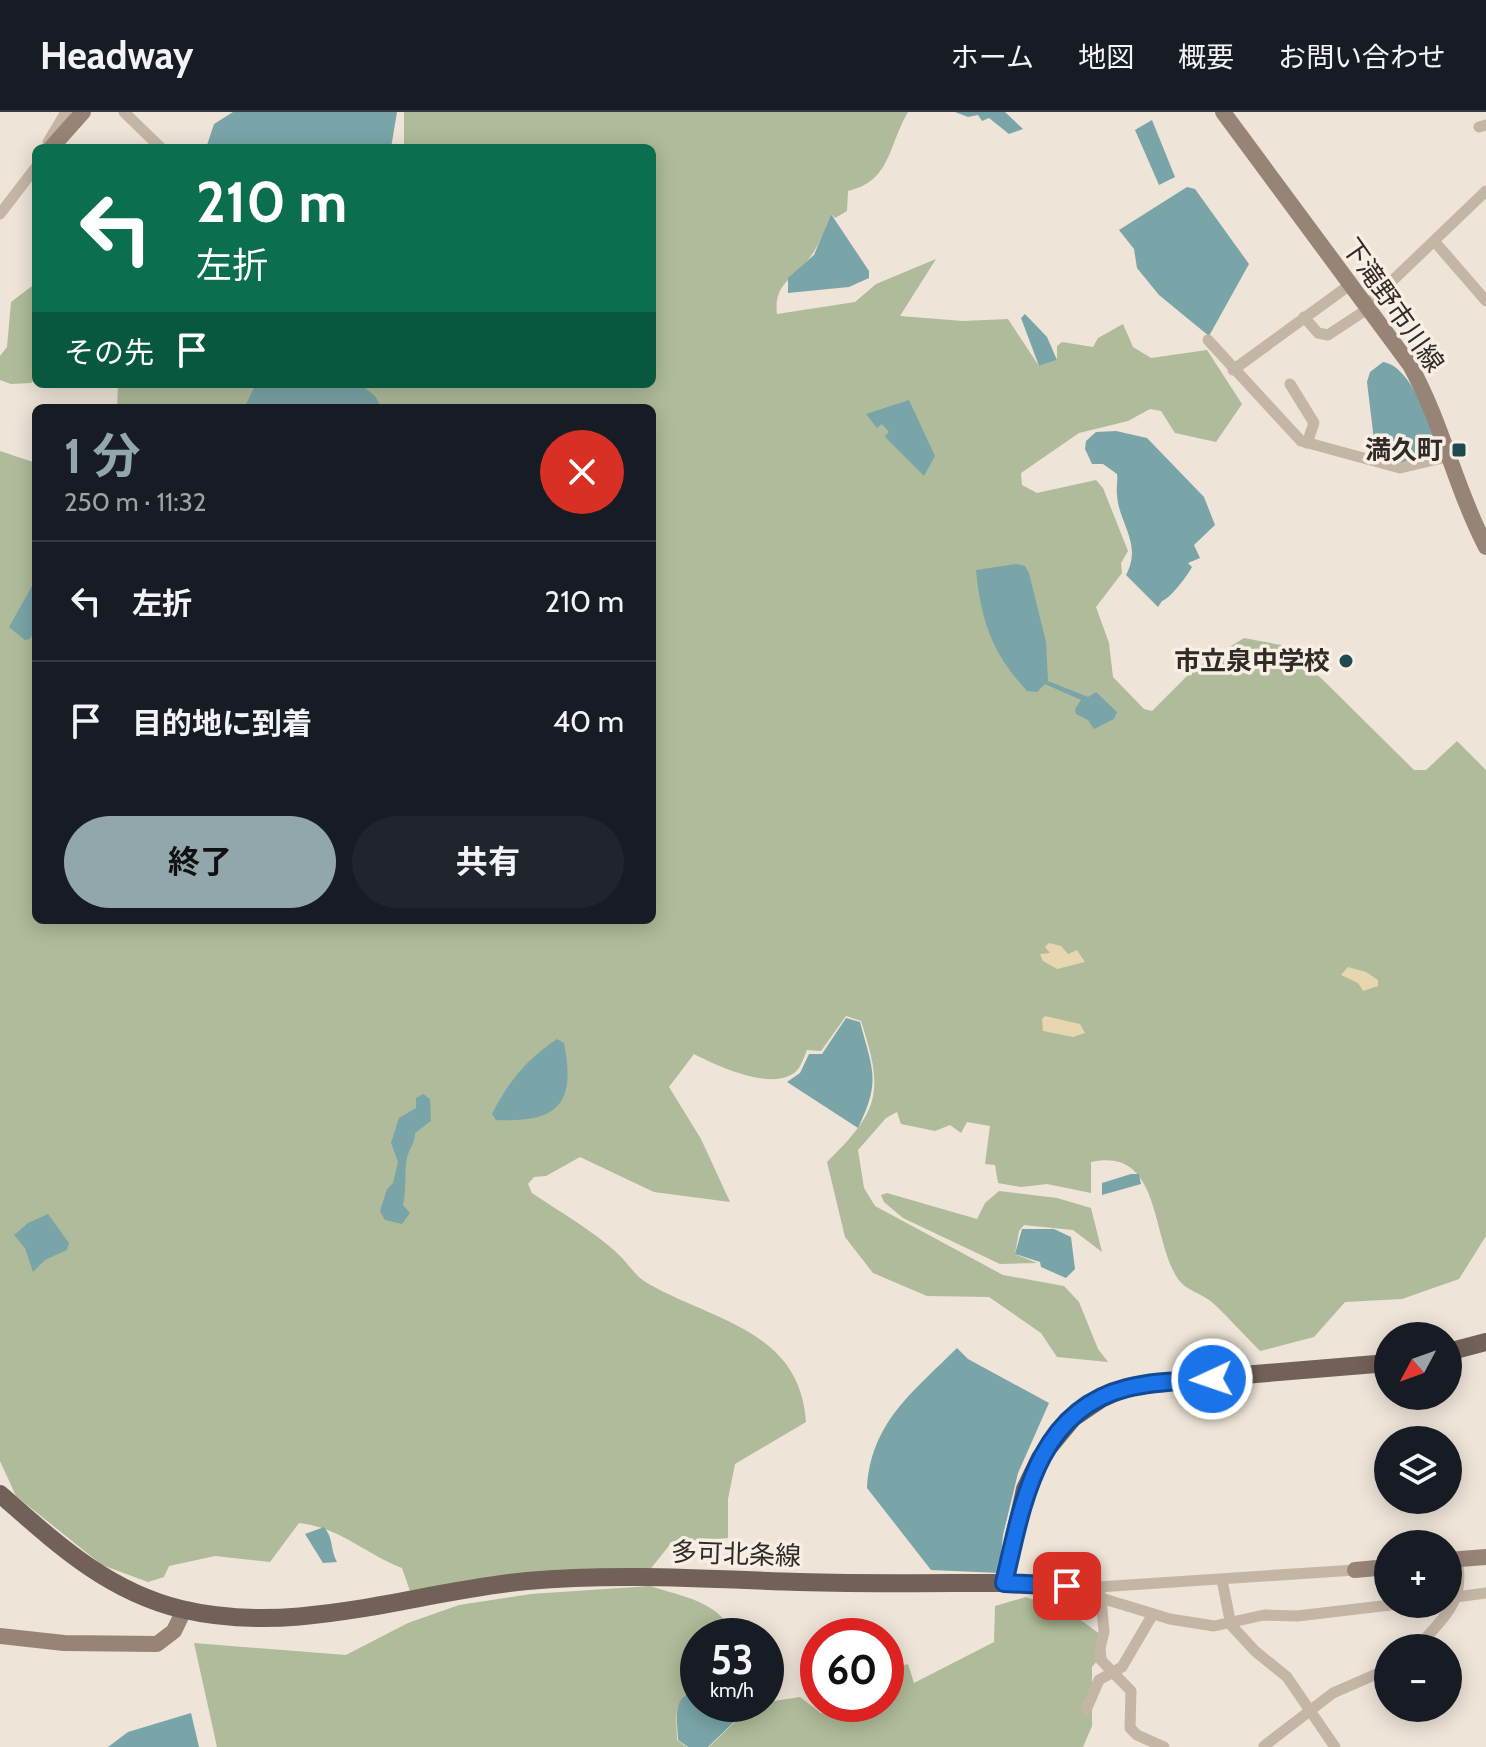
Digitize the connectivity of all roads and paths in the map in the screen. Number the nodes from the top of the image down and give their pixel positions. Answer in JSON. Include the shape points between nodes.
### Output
{"nodes":[{"id":1,"x":66,"y":112,"type":"edge"},
{"id":2,"x":83,"y":112,"type":"edge"},
{"id":3,"x":124,"y":112,"type":"edge"},
{"id":4,"x":1223,"y":112,"type":"edge"},
{"id":5,"x":49,"y":144,"type":"edge"},
{"id":6,"x":54,"y":144,"type":"edge"},
{"id":7,"x":157,"y":144,"type":"edge"},
{"id":8,"x":32,"y":172,"type":"edge"},
{"id":9,"x":1486,"y":191,"type":"edge"},
{"id":10,"x":0,"y":214,"type":"edge"},
{"id":11,"x":1435,"y":242,"type":"junction"},
{"id":12,"x":1351,"y":284,"type":"junction"},
{"id":13,"x":1485,"y":296,"type":"edge"},
{"id":14,"x":1368,"y":306,"type":"junction"},
{"id":15,"x":1304,"y":317,"type":"junction"},
{"id":16,"x":1208,"y":340,"type":"dead end"},
{"id":17,"x":1233,"y":370,"type":"junction"},
{"id":18,"x":1290,"y":384,"type":"dead end"},
{"id":19,"x":1307,"y":443,"type":"junction"},
{"id":20,"x":1451,"y":456,"type":"junction"},
{"id":21,"x":1479,"y":516,"type":"edge"},
{"id":22,"x":1486,"y":547,"type":"edge"},
{"id":23,"x":1486,"y":1342,"type":"edge"},
{"id":24,"x":1462,"y":1348,"type":"edge"},
{"id":25,"x":1374,"y":1364,"type":"edge"},
{"id":26,"x":0,"y":1494,"type":"edge"},
{"id":27,"x":1486,"y":1557,"type":"edge"},
{"id":28,"x":1462,"y":1559,"type":"edge"},
{"id":29,"x":1374,"y":1568,"type":"edge"},
{"id":30,"x":1355,"y":1570,"type":"joint"},
{"id":31,"x":1222,"y":1580,"type":"junction"},
{"id":32,"x":1004,"y":1583,"type":"junction"},
{"id":33,"x":1100,"y":1592,"type":"junction"},
{"id":34,"x":1486,"y":1593,"type":"edge"},
{"id":35,"x":1462,"y":1596,"type":"edge"},
{"id":36,"x":1374,"y":1607,"type":"edge"},
{"id":37,"x":184,"y":1610,"type":"junction"},
{"id":38,"x":1153,"y":1614,"type":"junction"},
{"id":39,"x":1230,"y":1623,"type":"junction"},
{"id":40,"x":0,"y":1636,"type":"edge"},
{"id":41,"x":1110,"y":1672,"type":"junction"},
{"id":42,"x":1374,"y":1675,"type":"edge"},
{"id":43,"x":1086,"y":1710,"type":"dead end"},
{"id":44,"x":1312,"y":1710,"type":"junction"},
{"id":45,"x":1264,"y":1746,"type":"edge"},
{"id":46,"x":1164,"y":1747,"type":"edge"},
{"id":47,"x":1335,"y":1747,"type":"edge"}],
"edges":[{"from":1,"to":5,"type":"street"},
{"from":2,"to":6,"type":"main road"},
{"from":3,"to":7,"type":"street"},
{"from":4,"to":12,"type":"main road","name":"下滝野市川線"},
{"from":8,"to":10,"type":"street"},
{"from":9,"to":11,"type":"street"},
{"from":11,"to":13,"type":"street"},
{"from":11,"to":14,"type":"street"},
{"from":12,"to":14,"type":"main road","name":"下滝野市川線"},
{"from":12,"to":15,"type":"street"},
{"from":14,"to":15,"type":"street","via":[[1328,335],[1318,333]]},
{"from":14,"to":20,"type":"main road","name":"下滝野市川線","via":[[1410,365]]},
{"from":15,"to":17,"type":"street"},
{"from":16,"to":17,"type":"street"},
{"from":17,"to":19,"type":"street","via":[[1289,433]]},
{"from":18,"to":19,"type":"street","via":[[1314,423]]},
{"from":19,"to":20,"type":"street","via":[[1400,468]]},
{"from":20,"to":21,"type":"main road","name":"下滝野市川線"},
{"from":21,"to":22,"type":"main road","name":"下滝野市川線"},
{"from":23,"to":24,"type":"main road"},
{"from":25,"to":32,"type":"main road","via":[[1171,1381],[1125,1388],[1101,1399],[1073,1418],[1040,1458],[1025,1489]]},
{"from":26,"to":37,"type":"main road","name":"多可北条線","via":[[107,1580],[143,1599]]},
{"from":27,"to":28,"type":"main road"},
{"from":29,"to":30,"type":"main road"},
{"from":30,"to":31,"type":"street"},
{"from":31,"to":33,"type":"street"},
{"from":31,"to":39,"type":"street"},
{"from":32,"to":33,"type":"street"},
{"from":32,"to":37,"type":"main road","name":"多可北条線","via":[[693,1577],[528,1581],[313,1616],[272,1619]]},
{"from":33,"to":38,"type":"street"},
{"from":33,"to":41,"type":"street","via":[[1101,1660]]},
{"from":34,"to":35,"type":"street"},
{"from":36,"to":39,"type":"street","via":[[1264,1615]]},
{"from":37,"to":40,"type":"main road","via":[[174,1631],[157,1644]]},
{"from":38,"to":39,"type":"street","via":[[1214,1626]]},
{"from":38,"to":41,"type":"street","via":[[1122,1667]]},
{"from":39,"to":44,"type":"street","via":[[1287,1677]]},
{"from":41,"to":43,"type":"street","via":[[1099,1680]]},
{"from":41,"to":46,"type":"street","via":[[1131,1691],[1130,1728]]},
{"from":42,"to":44,"type":"street","via":[[1333,1693]]},
{"from":44,"to":45,"type":"street"},
{"from":44,"to":47,"type":"street"}]}
